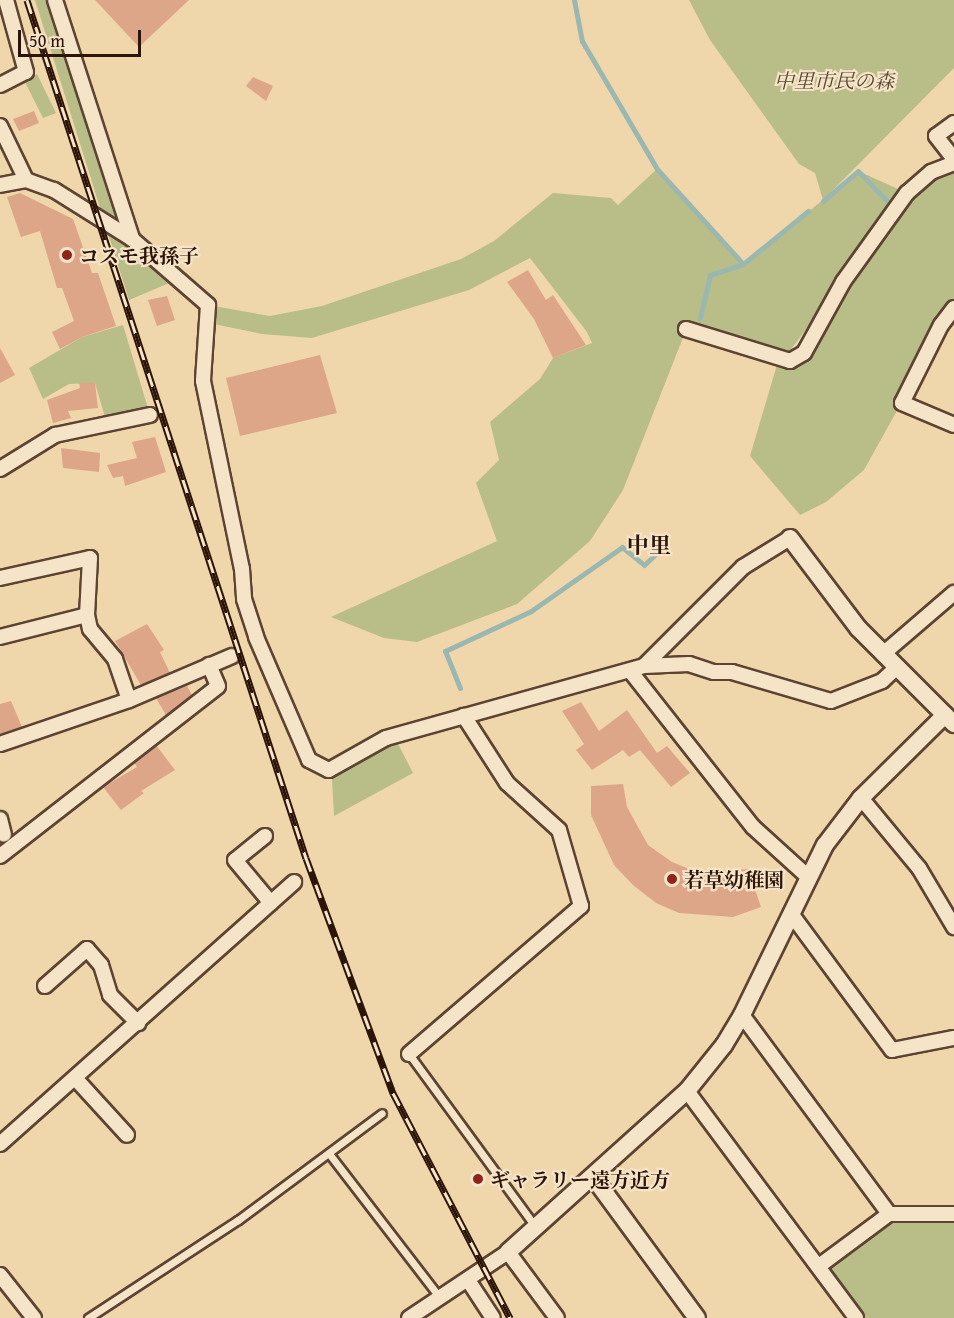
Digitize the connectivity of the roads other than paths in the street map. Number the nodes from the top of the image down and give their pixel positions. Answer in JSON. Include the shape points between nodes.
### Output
{"nodes":[{"id":1,"x":6,"y":0,"type":"edge"},
{"id":2,"x":55,"y":0,"type":"edge"},
{"id":3,"x":0,"y":85,"type":"edge"},
{"id":4,"x":954,"y":123,"type":"edge"},
{"id":5,"x":0,"y":126,"type":"edge"},
{"id":6,"x":954,"y":161,"type":"edge"},
{"id":7,"x":26,"y":180,"type":"junction"},
{"id":8,"x":0,"y":185,"type":"edge"},
{"id":9,"x":132,"y":239,"type":"junction"},
{"id":10,"x":954,"y":308,"type":"edge"},
{"id":11,"x":686,"y":329,"type":"dead end"},
{"id":12,"x":150,"y":415,"type":"dead end"},
{"id":13,"x":954,"y":425,"type":"edge"},
{"id":14,"x":2,"y":465,"type":"edge"},
{"id":15,"x":790,"y":538,"type":"joint"},
{"id":16,"x":0,"y":578,"type":"edge"},
{"id":17,"x":954,"y":593,"type":"edge"},
{"id":18,"x":87,"y":615,"type":"junction"},
{"id":19,"x":0,"y":637,"type":"edge"},
{"id":20,"x":884,"y":654,"type":"junction"},
{"id":21,"x":232,"y":656,"type":"dead end"},
{"id":22,"x":209,"y":665,"type":"junction"},
{"id":23,"x":897,"y":667,"type":"junction"},
{"id":24,"x":637,"y":669,"type":"junction"},
{"id":25,"x":129,"y":700,"type":"junction"},
{"id":26,"x":951,"y":715,"type":"edge"},
{"id":27,"x":464,"y":716,"type":"junction"},
{"id":28,"x":0,"y":744,"type":"edge"},
{"id":29,"x":861,"y":798,"type":"junction"},
{"id":30,"x":0,"y":819,"type":"edge"},
{"id":31,"x":4,"y":835,"type":"dead end"},
{"id":32,"x":265,"y":836,"type":"dead end"},
{"id":33,"x":0,"y":856,"type":"edge"},
{"id":34,"x":807,"y":876,"type":"junction"},
{"id":35,"x":294,"y":882,"type":"dead end"},
{"id":36,"x":271,"y":903,"type":"junction"},
{"id":37,"x":792,"y":915,"type":"junction"},
{"id":38,"x":954,"y":927,"type":"edge"},
{"id":39,"x":45,"y":986,"type":"dead end"},
{"id":40,"x":742,"y":1015,"type":"junction"},
{"id":41,"x":138,"y":1023,"type":"junction"},
{"id":42,"x":954,"y":1038,"type":"edge"},
{"id":43,"x":409,"y":1054,"type":"joint"},
{"id":44,"x":75,"y":1078,"type":"junction"},
{"id":45,"x":687,"y":1091,"type":"junction"},
{"id":46,"x":382,"y":1113,"type":"dead end"},
{"id":47,"x":127,"y":1135,"type":"dead end"},
{"id":48,"x":0,"y":1144,"type":"edge"},
{"id":49,"x":330,"y":1155,"type":"junction"},
{"id":50,"x":594,"y":1178,"type":"junction"},
{"id":51,"x":889,"y":1214,"type":"junction"},
{"id":52,"x":954,"y":1214,"type":"edge"},
{"id":53,"x":536,"y":1228,"type":"junction"},
{"id":54,"x":508,"y":1252,"type":"junction"},
{"id":55,"x":819,"y":1266,"type":"junction"},
{"id":56,"x":0,"y":1275,"type":"edge"},
{"id":57,"x":468,"y":1280,"type":"junction"},
{"id":58,"x":440,"y":1298,"type":"junction"},
{"id":59,"x":34,"y":1318,"type":"edge"},
{"id":60,"x":88,"y":1318,"type":"edge"},
{"id":61,"x":409,"y":1318,"type":"edge"},
{"id":62,"x":493,"y":1318,"type":"edge"},
{"id":63,"x":557,"y":1318,"type":"edge"},
{"id":64,"x":697,"y":1318,"type":"edge"},
{"id":65,"x":856,"y":1318,"type":"edge"}],
"edges":[{"from":1,"to":3,"type":"street","via":[[26,72]]},
{"from":2,"to":9,"type":"street"},
{"from":4,"to":6,"type":"street","via":[[936,136]]},
{"from":5,"to":7,"type":"street"},
{"from":6,"to":11,"type":"street","via":[[931,172],[907,193],[843,282],[804,353],[790,362]]},
{"from":7,"to":8,"type":"street"},
{"from":7,"to":9,"type":"street","via":[[54,190]]},
{"from":9,"to":27,"type":"street","via":[[208,304],[203,381],[242,569],[244,599],[256,638],[309,760],[329,770],[386,738]]},
{"from":10,"to":13,"type":"street","via":[[941,325],[902,403]]},
{"from":12,"to":14,"type":"street","via":[[55,435]]},
{"from":15,"to":20,"type":"street","via":[[840,607]]},
{"from":15,"to":24,"type":"street","via":[[743,567]]},
{"from":16,"to":18,"type":"street","via":[[90,558]]},
{"from":17,"to":20,"type":"street"},
{"from":18,"to":19,"type":"street"},
{"from":18,"to":25,"type":"street","via":[[90,629],[115,659]]},
{"from":20,"to":23,"type":"street"},
{"from":21,"to":22,"type":"street"},
{"from":22,"to":25,"type":"street"},
{"from":22,"to":33,"type":"street","via":[[218,686]]},
{"from":23,"to":24,"type":"street","via":[[882,681],[831,701],[732,672],[714,672],[689,664]]},
{"from":23,"to":26,"type":"street"},
{"from":24,"to":27,"type":"street"},
{"from":24,"to":34,"type":"street","via":[[753,827]]},
{"from":25,"to":28,"type":"street"},
{"from":26,"to":29,"type":"street"},
{"from":27,"to":43,"type":"street","via":[[507,783],[560,830],[580,906]]},
{"from":29,"to":34,"type":"street"},
{"from":29,"to":38,"type":"street","via":[[919,868]]},
{"from":30,"to":31,"type":"street"},
{"from":32,"to":36,"type":"street","via":[[234,860]]},
{"from":34,"to":37,"type":"street"},
{"from":35,"to":36,"type":"street"},
{"from":36,"to":41,"type":"street"},
{"from":37,"to":40,"type":"street"},
{"from":37,"to":42,"type":"street","via":[[892,1050]]},
{"from":39,"to":41,"type":"street","via":[[87,949],[101,965],[110,995]]},
{"from":40,"to":45,"type":"street","via":[[724,1045]]},
{"from":40,"to":51,"type":"street"},
{"from":41,"to":44,"type":"street"},
{"from":43,"to":53,"type":"lane"},
{"from":44,"to":47,"type":"street"},
{"from":44,"to":48,"type":"street"},
{"from":45,"to":50,"type":"street"},
{"from":45,"to":55,"type":"street"},
{"from":46,"to":49,"type":"lane"},
{"from":49,"to":58,"type":"lane"},
{"from":49,"to":60,"type":"lane"},
{"from":50,"to":53,"type":"street"},
{"from":50,"to":64,"type":"street"},
{"from":51,"to":52,"type":"street"},
{"from":51,"to":55,"type":"street"},
{"from":53,"to":54,"type":"street"},
{"from":54,"to":57,"type":"street"},
{"from":54,"to":63,"type":"street"},
{"from":55,"to":65,"type":"street"},
{"from":56,"to":59,"type":"street"},
{"from":57,"to":58,"type":"street"},
{"from":57,"to":62,"type":"street"},
{"from":58,"to":61,"type":"street"}]}
